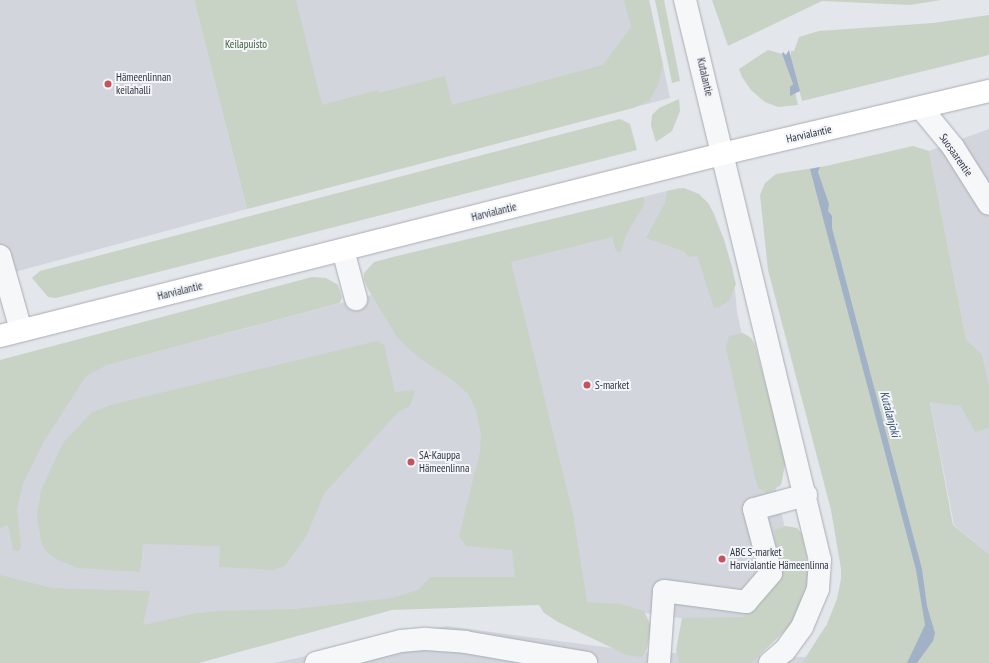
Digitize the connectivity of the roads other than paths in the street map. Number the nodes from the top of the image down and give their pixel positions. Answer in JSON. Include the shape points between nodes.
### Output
{"nodes":[{"id":1,"x":685,"y":0,"type":"edge"},
{"id":2,"x":989,"y":91,"type":"edge"},
{"id":3,"x":921,"y":108,"type":"junction"},
{"id":4,"x":722,"y":154,"type":"junction"},
{"id":5,"x":989,"y":204,"type":"edge"},
{"id":6,"x":343,"y":250,"type":"junction"},
{"id":7,"x":0,"y":256,"type":"edge"},
{"id":8,"x":356,"y":299,"type":"dead end"},
{"id":9,"x":21,"y":330,"type":"junction"},
{"id":10,"x":0,"y":336,"type":"edge"},
{"id":11,"x":806,"y":495,"type":"junction"},
{"id":12,"x":316,"y":663,"type":"edge"},
{"id":13,"x":586,"y":663,"type":"edge"},
{"id":14,"x":659,"y":663,"type":"edge"},
{"id":15,"x":770,"y":663,"type":"edge"}],
"edges":[{"from":1,"to":4,"type":"street","name":"Kutalantie","via":[[706,77]]},
{"from":2,"to":3,"type":"main road","name":"Harvialantie"},
{"from":3,"to":4,"type":"main road","name":"Harvialantie"},
{"from":3,"to":5,"type":"street","name":"Suosaarentie","via":[[953,148]]},
{"from":4,"to":6,"type":"main road","name":"Harvialantie"},
{"from":4,"to":11,"type":"street","name":"Kutalantie"},
{"from":6,"to":8,"type":"street"},
{"from":6,"to":9,"type":"main road","name":"Harvialantie"},
{"from":7,"to":9,"type":"street"},
{"from":9,"to":10,"type":"main road","name":"Harvialantie"},
{"from":11,"to":14,"type":"street","via":[[754,509],[771,573],[746,602],[664,591]]},
{"from":11,"to":15,"type":"street","name":"Kutalantie","via":[[820,560],[818,588],[802,627],[785,650]]},
{"from":12,"to":13,"type":"street","via":[[382,645],[426,640],[465,642]]}]}
